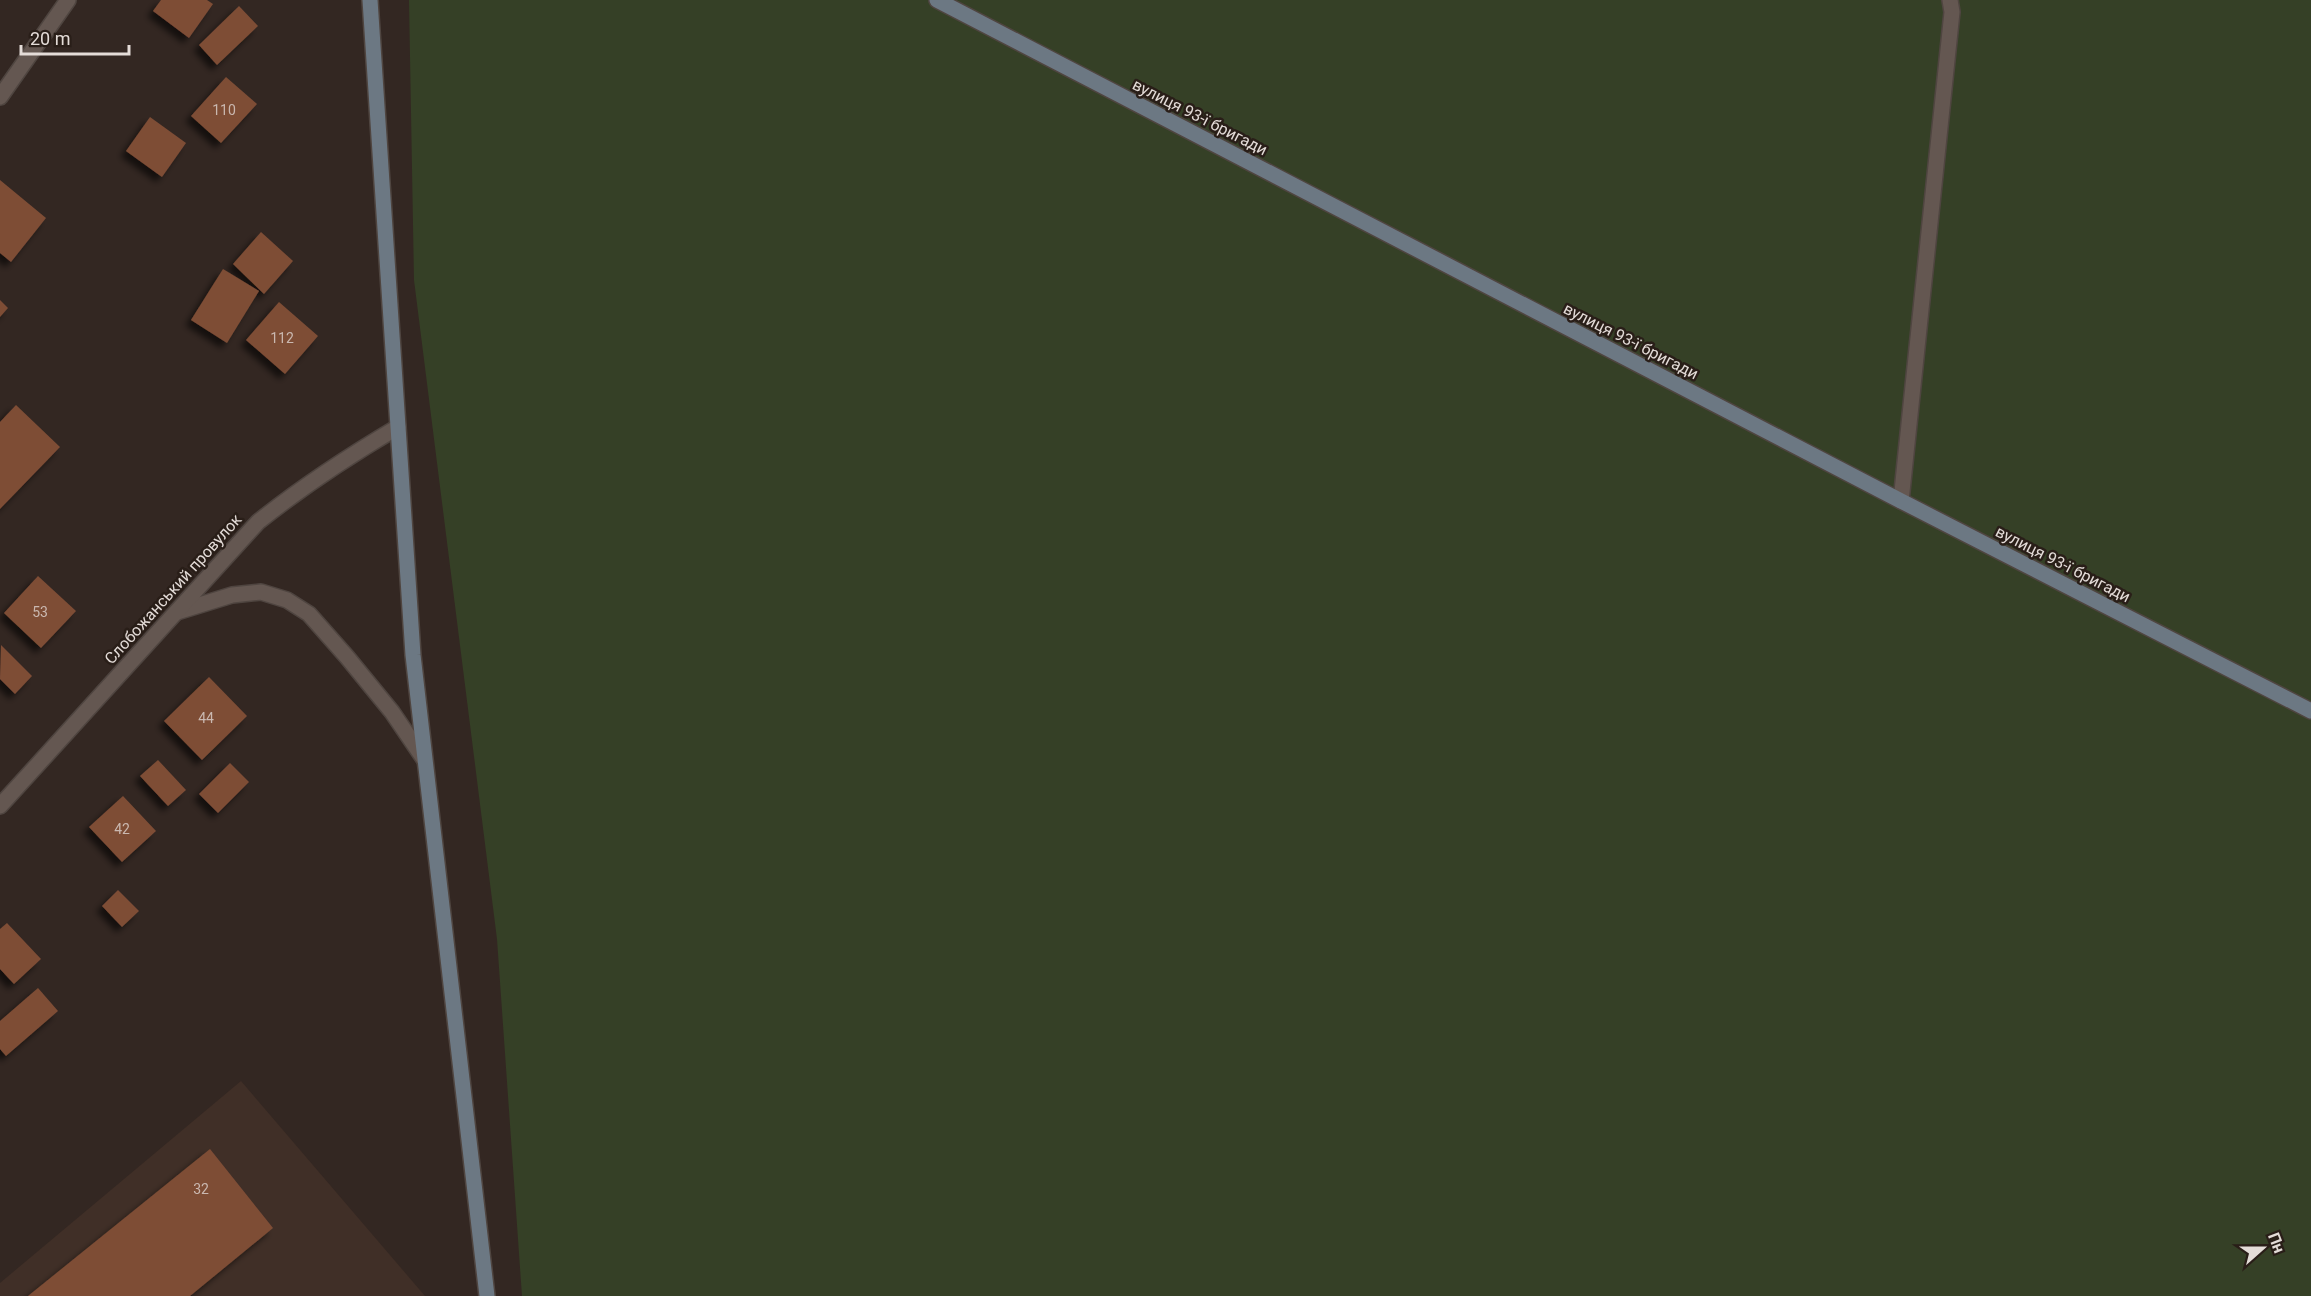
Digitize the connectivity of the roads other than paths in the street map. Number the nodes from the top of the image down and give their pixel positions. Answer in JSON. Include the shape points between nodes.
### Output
{"nodes":[{"id":1,"x":68,"y":0,"type":"edge"},
{"id":2,"x":370,"y":0,"type":"edge"},
{"id":3,"x":937,"y":0,"type":"edge"},
{"id":4,"x":1950,"y":0,"type":"edge"},
{"id":5,"x":0,"y":97,"type":"edge"},
{"id":6,"x":398,"y":427,"type":"junction"},
{"id":7,"x":1901,"y":501,"type":"junction"},
{"id":8,"x":177,"y":612,"type":"junction"},
{"id":9,"x":2311,"y":711,"type":"edge"},
{"id":10,"x":424,"y":759,"type":"junction"},
{"id":11,"x":0,"y":806,"type":"edge"},
{"id":12,"x":487,"y":1296,"type":"edge"}],
"edges":[{"from":1,"to":5,"type":"street"},
{"from":2,"to":6,"type":"main road"},
{"from":3,"to":7,"type":"main road","name":"вулиця 93-ї бригади"},
{"from":4,"to":7,"type":"street","via":[[1952,12]]},
{"from":6,"to":8,"type":"street","name":"Слобожанський провулок","via":[[338,462],[258,522]]},
{"from":6,"to":10,"type":"main road"},
{"from":7,"to":9,"type":"main road","name":"вулиця 93-ї бригади"},
{"from":8,"to":10,"type":"street","via":[[232,595],[261,592],[286,600],[309,614],[347,657]]},
{"from":8,"to":11,"type":"street","name":"Слобожанський провулок"},
{"from":10,"to":12,"type":"main road"}]}
